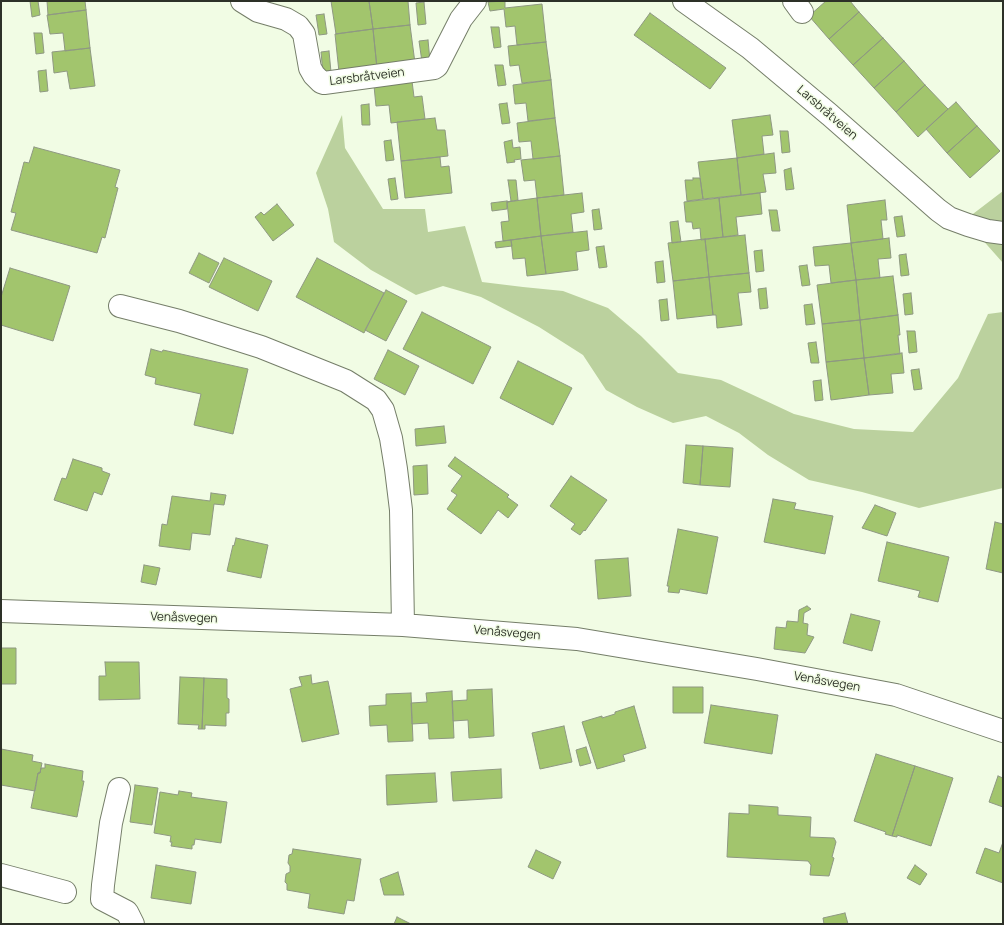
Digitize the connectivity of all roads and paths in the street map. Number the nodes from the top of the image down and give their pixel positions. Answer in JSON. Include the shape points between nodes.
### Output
{"nodes":[{"id":1,"x":242,"y":1,"type":"edge"},
{"id":2,"x":475,"y":1,"type":"edge"},
{"id":3,"x":684,"y":1,"type":"edge"},
{"id":4,"x":1003,"y":233,"type":"edge"},
{"id":5,"x":120,"y":306,"type":"dead end"},
{"id":6,"x":1,"y":612,"type":"edge"},
{"id":7,"x":403,"y":625,"type":"junction"},
{"id":8,"x":1003,"y":731,"type":"edge"},
{"id":9,"x":119,"y":789,"type":"dead end"},
{"id":10,"x":1,"y":875,"type":"edge"},
{"id":11,"x":65,"y":892,"type":"dead end"},
{"id":12,"x":133,"y":924,"type":"edge"}],
"edges":[{"from":1,"to":2,"type":"street","name":"Larsbråtveien","via":[[258,11],[298,26],[304,34],[310,68],[321,82],[324,82],[434,68],[461,20]]},
{"from":3,"to":4,"type":"street","name":"Larsbråtveien","via":[[750,48],[938,210],[949,218],[968,225]]},
{"from":5,"to":7,"type":"street","via":[[179,321],[261,347],[346,381],[376,400],[383,410],[389,431],[401,510]]},
{"from":6,"to":7,"type":"street","name":"Venåsvegen"},
{"from":7,"to":8,"type":"street","name":"Venåsvegen","via":[[577,639],[788,674],[896,694]]},
{"from":9,"to":12,"type":"street","via":[[111,823],[102,899],[127,912]]},
{"from":10,"to":11,"type":"street"}]}
